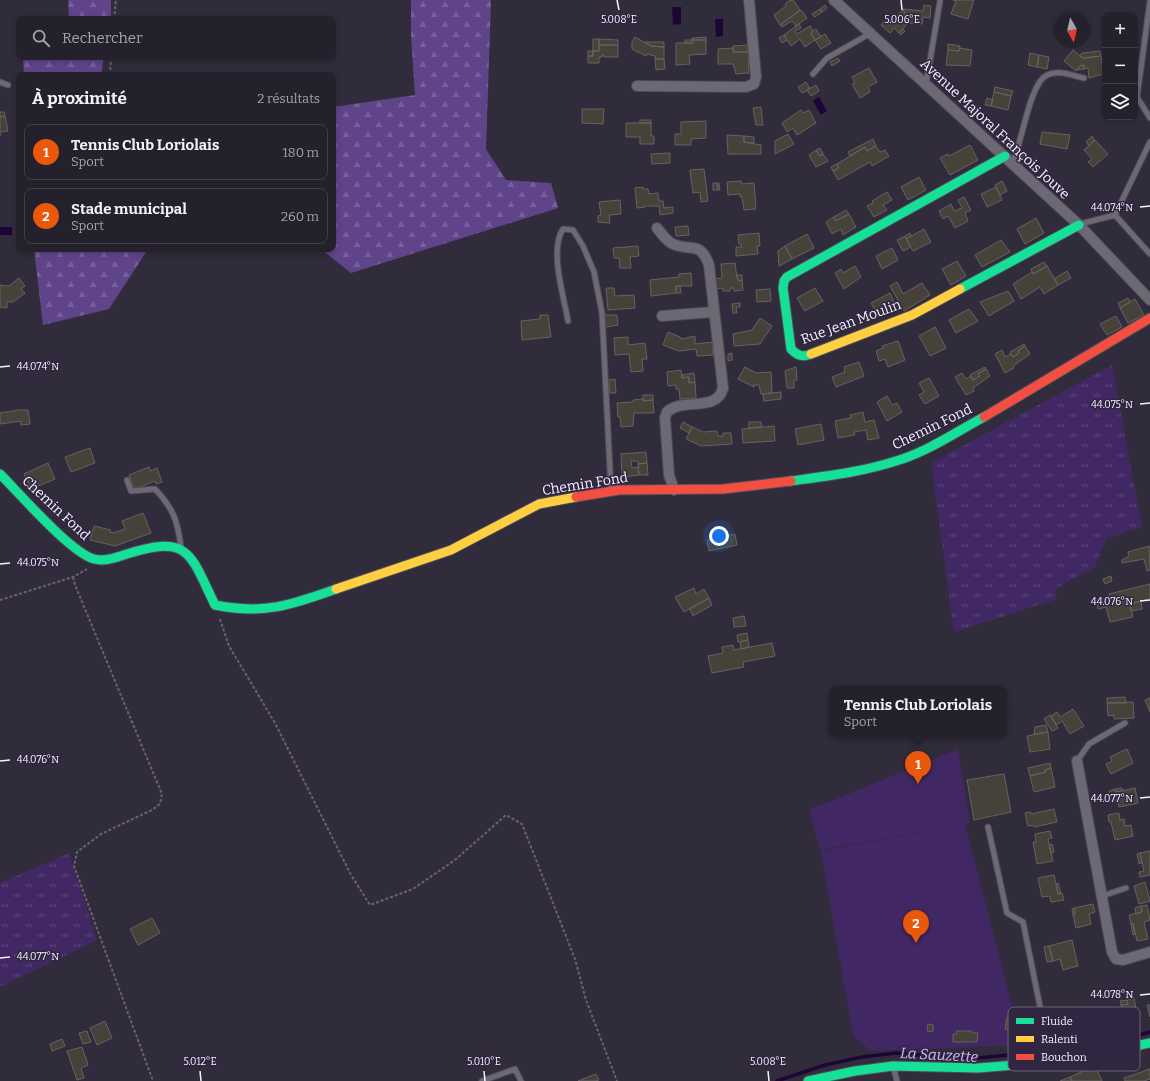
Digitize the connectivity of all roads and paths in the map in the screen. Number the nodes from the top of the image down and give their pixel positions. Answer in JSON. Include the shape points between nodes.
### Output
{"nodes":[{"id":1,"x":116,"y":0,"type":"edge"},
{"id":2,"x":749,"y":0,"type":"edge"},
{"id":3,"x":834,"y":0,"type":"edge"},
{"id":4,"x":940,"y":1,"type":"dead end"},
{"id":5,"x":1150,"y":1,"type":"edge"},
{"id":6,"x":114,"y":16,"type":"edge"},
{"id":7,"x":871,"y":33,"type":"junction"},
{"id":8,"x":111,"y":60,"type":"edge"},
{"id":9,"x":110,"y":72,"type":"edge"},
{"id":10,"x":813,"y":74,"type":"dead end"},
{"id":11,"x":1084,"y":78,"type":"dead end"},
{"id":12,"x":0,"y":82,"type":"edge"},
{"id":13,"x":926,"y":84,"type":"junction"},
{"id":14,"x":8,"y":86,"type":"dead end"},
{"id":15,"x":637,"y":86,"type":"dead end"},
{"id":16,"x":1150,"y":118,"type":"edge"},
{"id":17,"x":1150,"y":142,"type":"edge"},
{"id":18,"x":1004,"y":156,"type":"junction"},
{"id":19,"x":1012,"y":164,"type":"junction"},
{"id":20,"x":1115,"y":214,"type":"junction"},
{"id":21,"x":1079,"y":225,"type":"junction"},
{"id":22,"x":657,"y":228,"type":"dead end"},
{"id":23,"x":1150,"y":254,"type":"edge"},
{"id":24,"x":1150,"y":300,"type":"edge"},
{"id":25,"x":714,"y":312,"type":"junction"},
{"id":26,"x":662,"y":316,"type":"dead end"},
{"id":27,"x":1150,"y":318,"type":"edge"},
{"id":28,"x":568,"y":320,"type":"dead end"},
{"id":29,"x":0,"y":474,"type":"edge"},
{"id":30,"x":127,"y":480,"type":"dead end"},
{"id":31,"x":674,"y":490,"type":"junction"},
{"id":32,"x":612,"y":491,"type":"junction"},
{"id":33,"x":181,"y":549,"type":"junction"},
{"id":34,"x":94,"y":559,"type":"junction"},
{"id":35,"x":73,"y":577,"type":"junction"},
{"id":36,"x":0,"y":600,"type":"edge"},
{"id":37,"x":215,"y":605,"type":"junction"},
{"id":38,"x":1125,"y":723,"type":"dead end"},
{"id":39,"x":1077,"y":761,"type":"joint"},
{"id":40,"x":988,"y":827,"type":"dead end"},
{"id":41,"x":1126,"y":888,"type":"dead end"},
{"id":42,"x":1102,"y":896,"type":"junction"},
{"id":43,"x":1150,"y":952,"type":"edge"},
{"id":44,"x":1040,"y":1007,"type":"edge"},
{"id":45,"x":1150,"y":1043,"type":"edge"},
{"id":46,"x":1140,"y":1045,"type":"edge"},
{"id":47,"x":893,"y":1066,"type":"junction"},
{"id":48,"x":1008,"y":1066,"type":"edge"},
{"id":49,"x":153,"y":1081,"type":"edge"},
{"id":50,"x":482,"y":1081,"type":"edge"},
{"id":51,"x":521,"y":1081,"type":"edge"},
{"id":52,"x":617,"y":1081,"type":"edge"},
{"id":53,"x":808,"y":1081,"type":"edge"},
{"id":54,"x":897,"y":1081,"type":"edge"}],
"edges":[{"from":1,"to":6,"type":"path"},
{"from":2,"to":15,"type":"street","via":[[756,77],[754,84],[746,87]]},
{"from":3,"to":7,"type":"street","name":"Avenue Majoral François Jouve"},
{"from":4,"to":13,"type":"lane"},
{"from":5,"to":16,"type":"lane","via":[[1137,97]]},
{"from":7,"to":10,"type":"lane","via":[[827,58]]},
{"from":7,"to":13,"type":"street","name":"Avenue Majoral François Jouve"},
{"from":8,"to":9,"type":"path"},
{"from":11,"to":19,"type":"lane","via":[[1061,73],[1047,75],[1034,90],[1018,152]]},
{"from":12,"to":14,"type":"lane"},
{"from":13,"to":18,"type":"street","name":"Avenue Majoral François Jouve"},
{"from":17,"to":20,"type":"lane"},
{"from":18,"to":19,"type":"street","name":"Avenue Majoral François Jouve"},
{"from":18,"to":21,"type":"street","name":"Rue Jean Moulin","via":[[787,277],[783,288],[791,349],[798,355],[806,356],[912,315]]},
{"from":19,"to":21,"type":"street","name":"Avenue Majoral François Jouve"},
{"from":20,"to":21,"type":"lane"},
{"from":20,"to":23,"type":"lane"},
{"from":21,"to":24,"type":"street","name":"Avenue Majoral François Jouve"},
{"from":22,"to":25,"type":"street","via":[[674,245],[698,248],[705,254],[709,265]]},
{"from":25,"to":26,"type":"street"},
{"from":25,"to":31,"type":"street","via":[[723,388],[721,395],[712,402],[678,405],[667,412],[669,475]]},
{"from":27,"to":31,"type":"street","name":"Chemin Fond","via":[[988,415],[897,461],[815,478],[723,489]]},
{"from":28,"to":32,"type":"lane","via":[[558,269],[558,241],[563,229],[568,228],[573,230],[583,246],[594,272],[602,313]]},
{"from":29,"to":34,"type":"street","name":"Chemin Fond","via":[[76,550]]},
{"from":30,"to":33,"type":"lane","via":[[131,491],[155,489],[168,502],[178,526]]},
{"from":31,"to":32,"type":"street","name":"Chemin Fond"},
{"from":32,"to":37,"type":"street","name":"Chemin Fond","via":[[539,504],[451,550],[288,606],[260,610]]},
{"from":33,"to":34,"type":"street","name":"Chemin Fond","via":[[166,545],[149,547],[111,559]]},
{"from":33,"to":37,"type":"street","via":[[193,562]]},
{"from":34,"to":35,"type":"path","via":[[87,568]]},
{"from":35,"to":36,"type":"path"},
{"from":35,"to":49,"type":"path","via":[[162,794],[160,804],[152,810],[101,834],[77,852],[74,866]]},
{"from":37,"to":52,"type":"path","via":[[228,646],[275,723],[351,875],[370,905],[413,889],[455,860],[506,815],[522,824],[575,959],[586,1000]]},
{"from":38,"to":39,"type":"lane","via":[[1089,744]]},
{"from":39,"to":42,"type":"street"},
{"from":40,"to":44,"type":"lane","via":[[1007,913],[1023,922]]},
{"from":41,"to":42,"type":"lane"},
{"from":42,"to":43,"type":"street","via":[[1112,952],[1116,959],[1123,960]]},
{"from":45,"to":46,"type":"street"},
{"from":47,"to":48,"type":"street","via":[[978,1068]]},
{"from":47,"to":53,"type":"street"},
{"from":47,"to":54,"type":"lane"},
{"from":50,"to":51,"type":"lane","via":[[515,1069]]}]}
